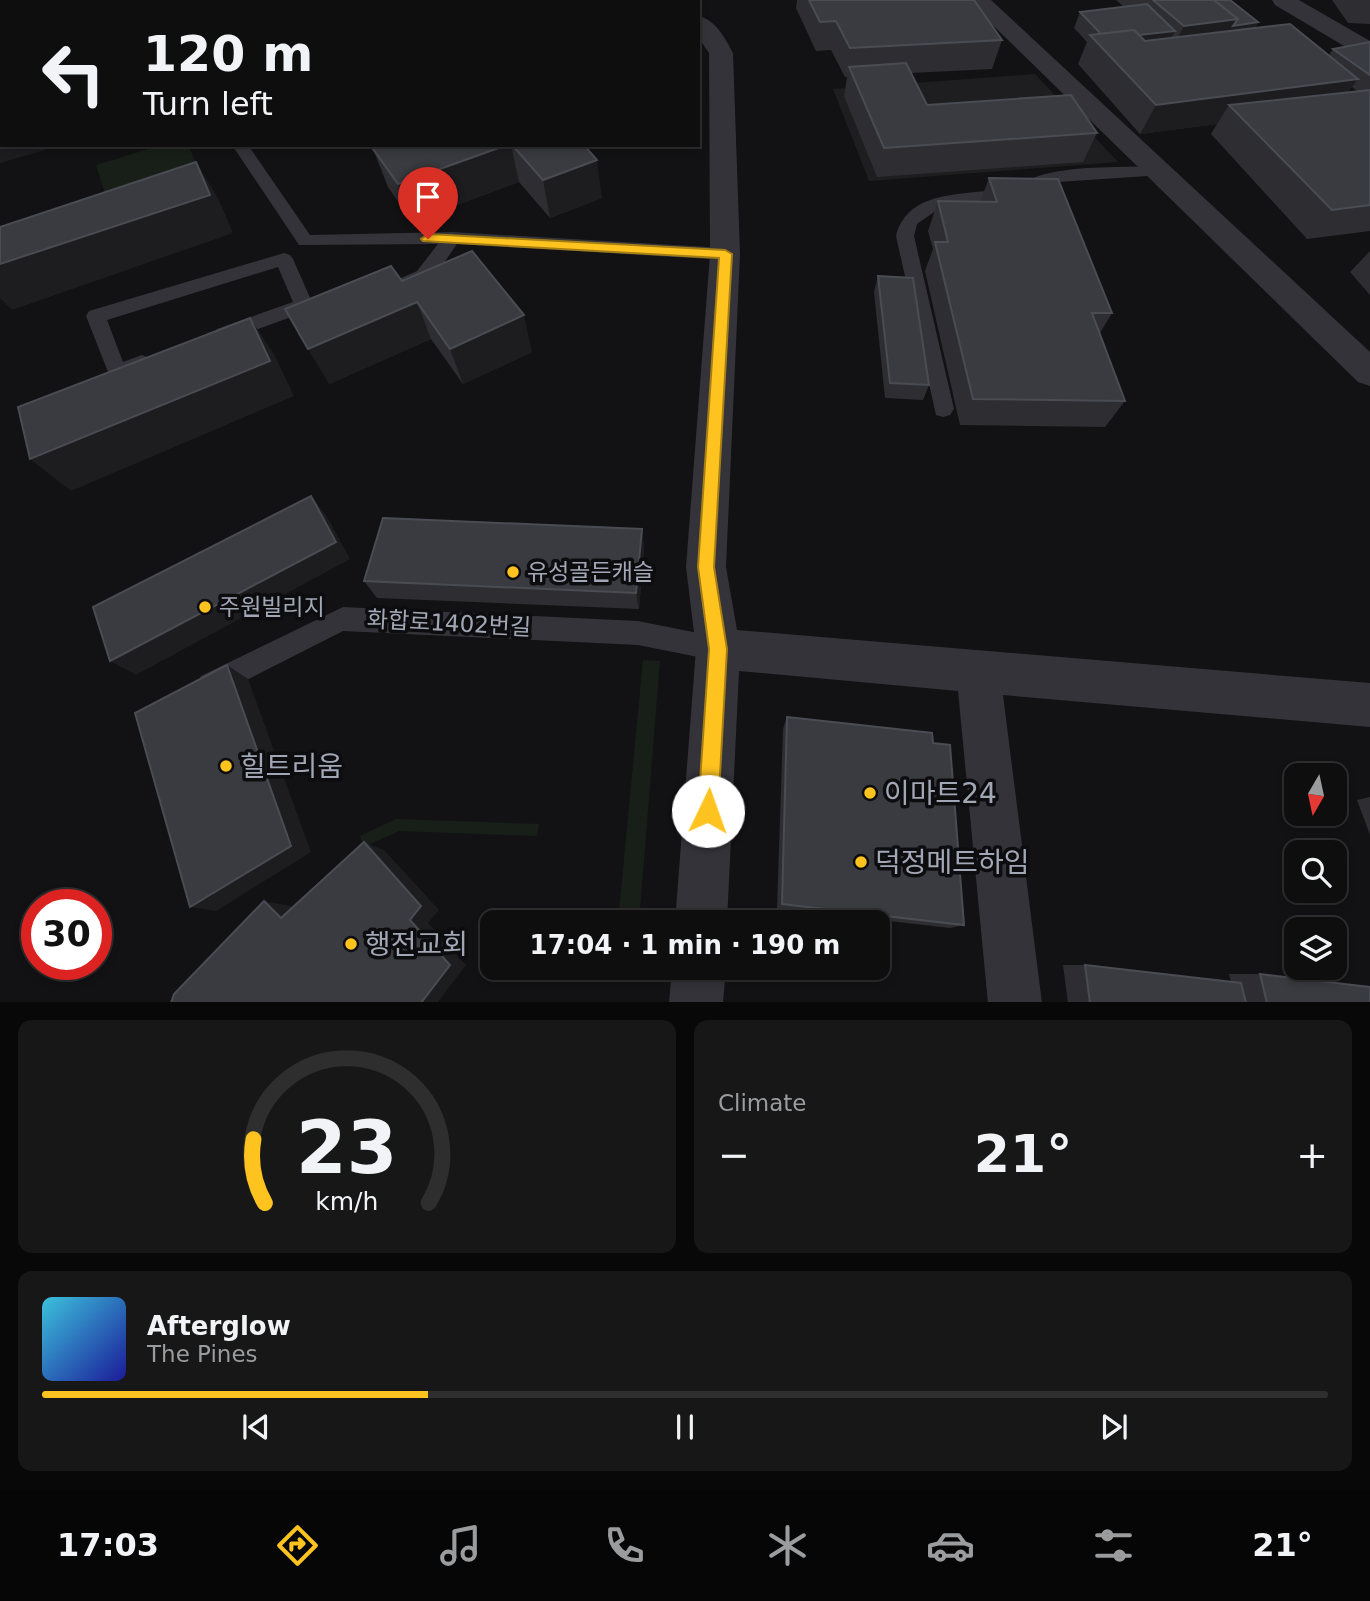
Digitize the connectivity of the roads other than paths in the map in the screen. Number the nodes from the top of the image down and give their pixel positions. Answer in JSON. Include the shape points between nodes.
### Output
{"nodes":[{"id":1,"x":978,"y":0,"type":"edge"},
{"id":2,"x":1283,"y":0,"type":"edge"},
{"id":3,"x":700,"y":25,"type":"edge"},
{"id":4,"x":1370,"y":51,"type":"edge"},
{"id":5,"x":241,"y":147,"type":"edge"},
{"id":6,"x":1157,"y":171,"type":"junction"},
{"id":7,"x":452,"y":238,"type":"junction"},
{"id":8,"x":725,"y":254,"type":"junction"},
{"id":9,"x":389,"y":290,"type":"edge"},
{"id":10,"x":304,"y":305,"type":"junction"},
{"id":11,"x":329,"y":308,"type":"edge"},
{"id":12,"x":204,"y":341,"type":"edge"},
{"id":13,"x":155,"y":359,"type":"edge"},
{"id":14,"x":1370,"y":373,"type":"edge"},
{"id":15,"x":943,"y":409,"type":"dead end"},
{"id":16,"x":718,"y":649,"type":"junction"},
{"id":17,"x":978,"y":671,"type":"junction"},
{"id":18,"x":195,"y":693,"type":"edge"},
{"id":19,"x":1370,"y":705,"type":"edge"},
{"id":20,"x":702,"y":910,"type":"edge"},
{"id":21,"x":698,"y":980,"type":"edge"},
{"id":22,"x":696,"y":1002,"type":"edge"},
{"id":23,"x":1015,"y":1002,"type":"edge"}],
"edges":[{"from":1,"to":6,"type":"street"},
{"from":2,"to":4,"type":"street"},
{"from":3,"to":8,"type":"street","via":[[721,53]]},
{"from":5,"to":7,"type":"lane","via":[[305,241]]},
{"from":6,"to":14,"type":"street"},
{"from":6,"to":15,"type":"lane","via":[[1042,179],[1018,191],[942,202],[910,220],[905,236]]},
{"from":7,"to":8,"type":"lane"},
{"from":7,"to":9,"type":"lane","via":[[424,276]]},
{"from":8,"to":16,"type":"street","via":[[706,567]]},
{"from":10,"to":11,"type":"lane"},
{"from":10,"to":12,"type":"lane"},
{"from":10,"to":13,"type":"lane","via":[[284,259],[96,316],[117,372]]},
{"from":16,"to":17,"type":"street"},
{"from":16,"to":18,"type":"lane","name":"화합로1402번길","via":[[638,633],[343,620]]},
{"from":16,"to":20,"type":"street"},
{"from":17,"to":19,"type":"street"},
{"from":17,"to":23,"type":"street"},
{"from":21,"to":22,"type":"street"}]}
